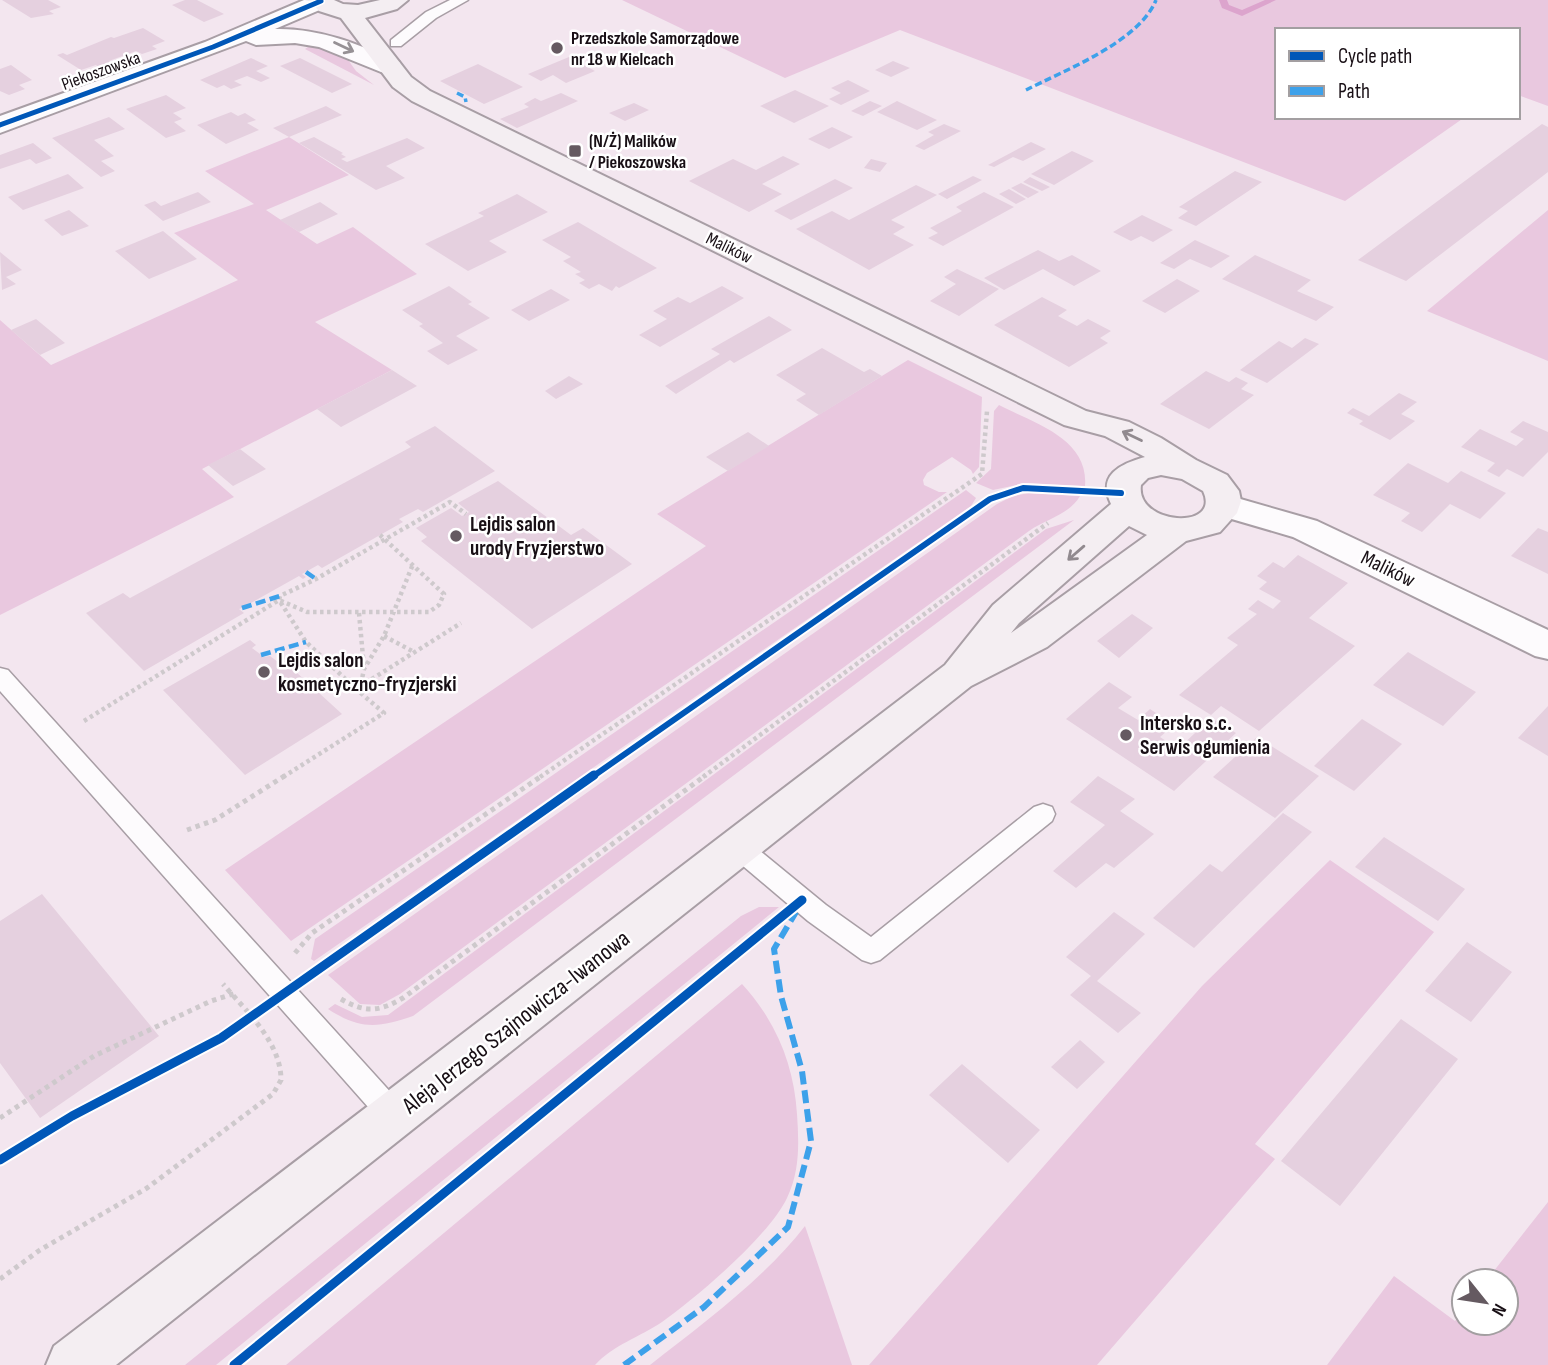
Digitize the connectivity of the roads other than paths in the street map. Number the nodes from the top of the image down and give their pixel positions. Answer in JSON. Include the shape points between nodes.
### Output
{"nodes":[{"id":1,"x":461,"y":0,"type":"edge"},
{"id":2,"x":394,"y":2,"type":"edge"},
{"id":3,"x":332,"y":6,"type":"edge"},
{"id":4,"x":221,"y":44,"type":"junction"},
{"id":5,"x":393,"y":55,"type":"junction"},
{"id":6,"x":0,"y":125,"type":"edge"},
{"id":7,"x":1076,"y":418,"type":"junction"},
{"id":8,"x":1183,"y":467,"type":"junction"},
{"id":9,"x":1130,"y":491,"type":"junction"},
{"id":10,"x":1223,"y":505,"type":"junction"},
{"id":11,"x":1177,"y":530,"type":"junction"},
{"id":12,"x":1548,"y":646,"type":"edge"},
{"id":13,"x":0,"y":676,"type":"edge"},
{"id":14,"x":957,"y":676,"type":"junction"},
{"id":15,"x":1043,"y":814,"type":"dead end"},
{"id":16,"x":739,"y":848,"type":"junction"},
{"id":17,"x":394,"y":1116,"type":"junction"},
{"id":18,"x":73,"y":1365,"type":"edge"}],
"edges":[{"from":1,"to":5,"type":"lane","via":[[430,15]]},
{"from":2,"to":3,"type":"main road","via":[[374,10]]},
{"from":2,"to":5,"type":"main road","via":[[388,14]]},
{"from":3,"to":4,"type":"street","name":"Piekoszowska"},
{"from":3,"to":5,"type":"main road","name":"Malików"},
{"from":4,"to":5,"type":"street","one_way":true,"via":[[285,34]]},
{"from":4,"to":6,"type":"street","name":"Piekoszowska"},
{"from":5,"to":7,"type":"main road","name":"Malików","via":[[402,82],[421,96]]},
{"from":8,"to":7,"type":"main road","name":"Malików","one_way":true,"via":[[1117,429]]},
{"from":7,"to":9,"type":"main road","name":"Malików"},
{"from":8,"to":9,"type":"main road","via":[[1160,464]]},
{"from":8,"to":10,"type":"main road","via":[[1217,486]]},
{"from":9,"to":11,"type":"main road","via":[[1140,519]]},
{"from":9,"to":14,"type":"main road","name":"Aleja Jerzego Szajnowicza-Iwanowa","one_way":true,"via":[[1006,614]]},
{"from":10,"to":11,"type":"main road","via":[[1209,524]]},
{"from":10,"to":12,"type":"street","name":"Malików","via":[[1305,529]]},
{"from":11,"to":14,"type":"main road","name":"Aleja Jerzego Szajnowicza-Iwanowa","via":[[1034,638]]},
{"from":13,"to":17,"type":"lane"},
{"from":14,"to":16,"type":"main road","name":"Aleja Jerzego Szajnowicza-Iwanowa"},
{"from":15,"to":16,"type":"lane","via":[[871,952]]},
{"from":16,"to":17,"type":"main road","name":"Aleja Jerzego Szajnowicza-Iwanowa"},
{"from":17,"to":18,"type":"main road","name":"Aleja Jerzego Szajnowicza-Iwanowa"}]}
